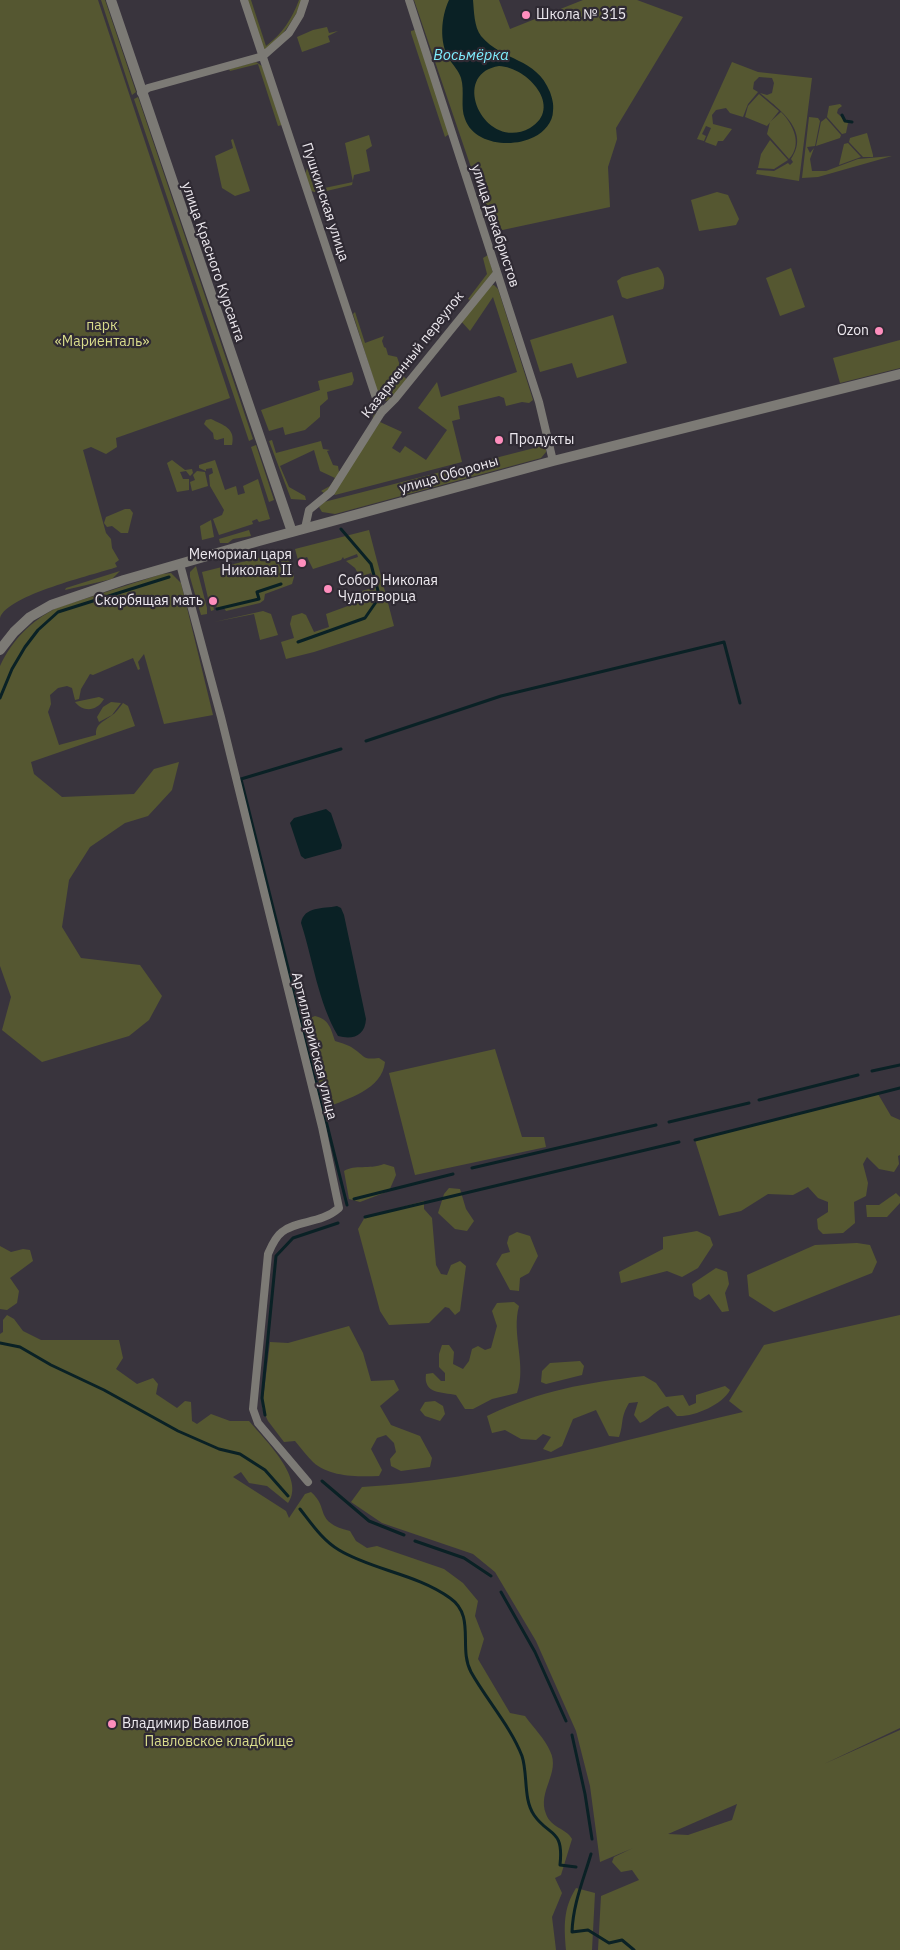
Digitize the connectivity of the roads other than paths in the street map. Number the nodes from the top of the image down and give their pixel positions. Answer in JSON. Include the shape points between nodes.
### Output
{"nodes":[{"id":1,"x":111,"y":0,"type":"edge"},
{"id":2,"x":244,"y":0,"type":"edge"},
{"id":3,"x":305,"y":0,"type":"edge"},
{"id":4,"x":409,"y":0,"type":"edge"},
{"id":5,"x":263,"y":56,"type":"junction"},
{"id":6,"x":141,"y":93,"type":"junction"},
{"id":7,"x":497,"y":273,"type":"junction"},
{"id":8,"x":900,"y":374,"type":"edge"},
{"id":9,"x":381,"y":413,"type":"junction"},
{"id":10,"x":553,"y":461,"type":"junction"},
{"id":11,"x":305,"y":528,"type":"junction"},
{"id":12,"x":292,"y":532,"type":"junction"},
{"id":13,"x":180,"y":564,"type":"junction"},
{"id":14,"x":0,"y":650,"type":"edge"},
{"id":15,"x":308,"y":1482,"type":"dead end"}],
"edges":[{"from":1,"to":6,"type":"street","name":"улица Красного Курсанта"},
{"from":2,"to":5,"type":"street","name":"Пушкинская улица"},
{"from":3,"to":5,"type":"street","via":[[300,15],[288,32]]},
{"from":4,"to":7,"type":"street","name":"улица Декабристов"},
{"from":5,"to":6,"type":"street","via":[[148,88]]},
{"from":5,"to":9,"type":"street","name":"Пушкинская улица"},
{"from":6,"to":12,"type":"street","name":"улица Красного Курсанта"},
{"from":7,"to":9,"type":"street","name":"Казарменный переулок"},
{"from":7,"to":10,"type":"street","name":"улица Декабристов","via":[[539,402]]},
{"from":8,"to":10,"type":"street","name":"улица Обороны"},
{"from":9,"to":11,"type":"street","name":"Казарменный переулок","via":[[331,492],[309,510]]},
{"from":10,"to":11,"type":"street","name":"улица Обороны"},
{"from":11,"to":12,"type":"street","name":"улица Обороны"},
{"from":12,"to":13,"type":"street","name":"улица Обороны"},
{"from":13,"to":14,"type":"street","name":"улица Обороны","via":[[66,599],[40,611],[14,632]]},
{"from":13,"to":15,"type":"street","name":"Артиллерийская улица","via":[[318,1108],[339,1208],[329,1217],[283,1231],[268,1254],[253,1409],[258,1423]]}]}
